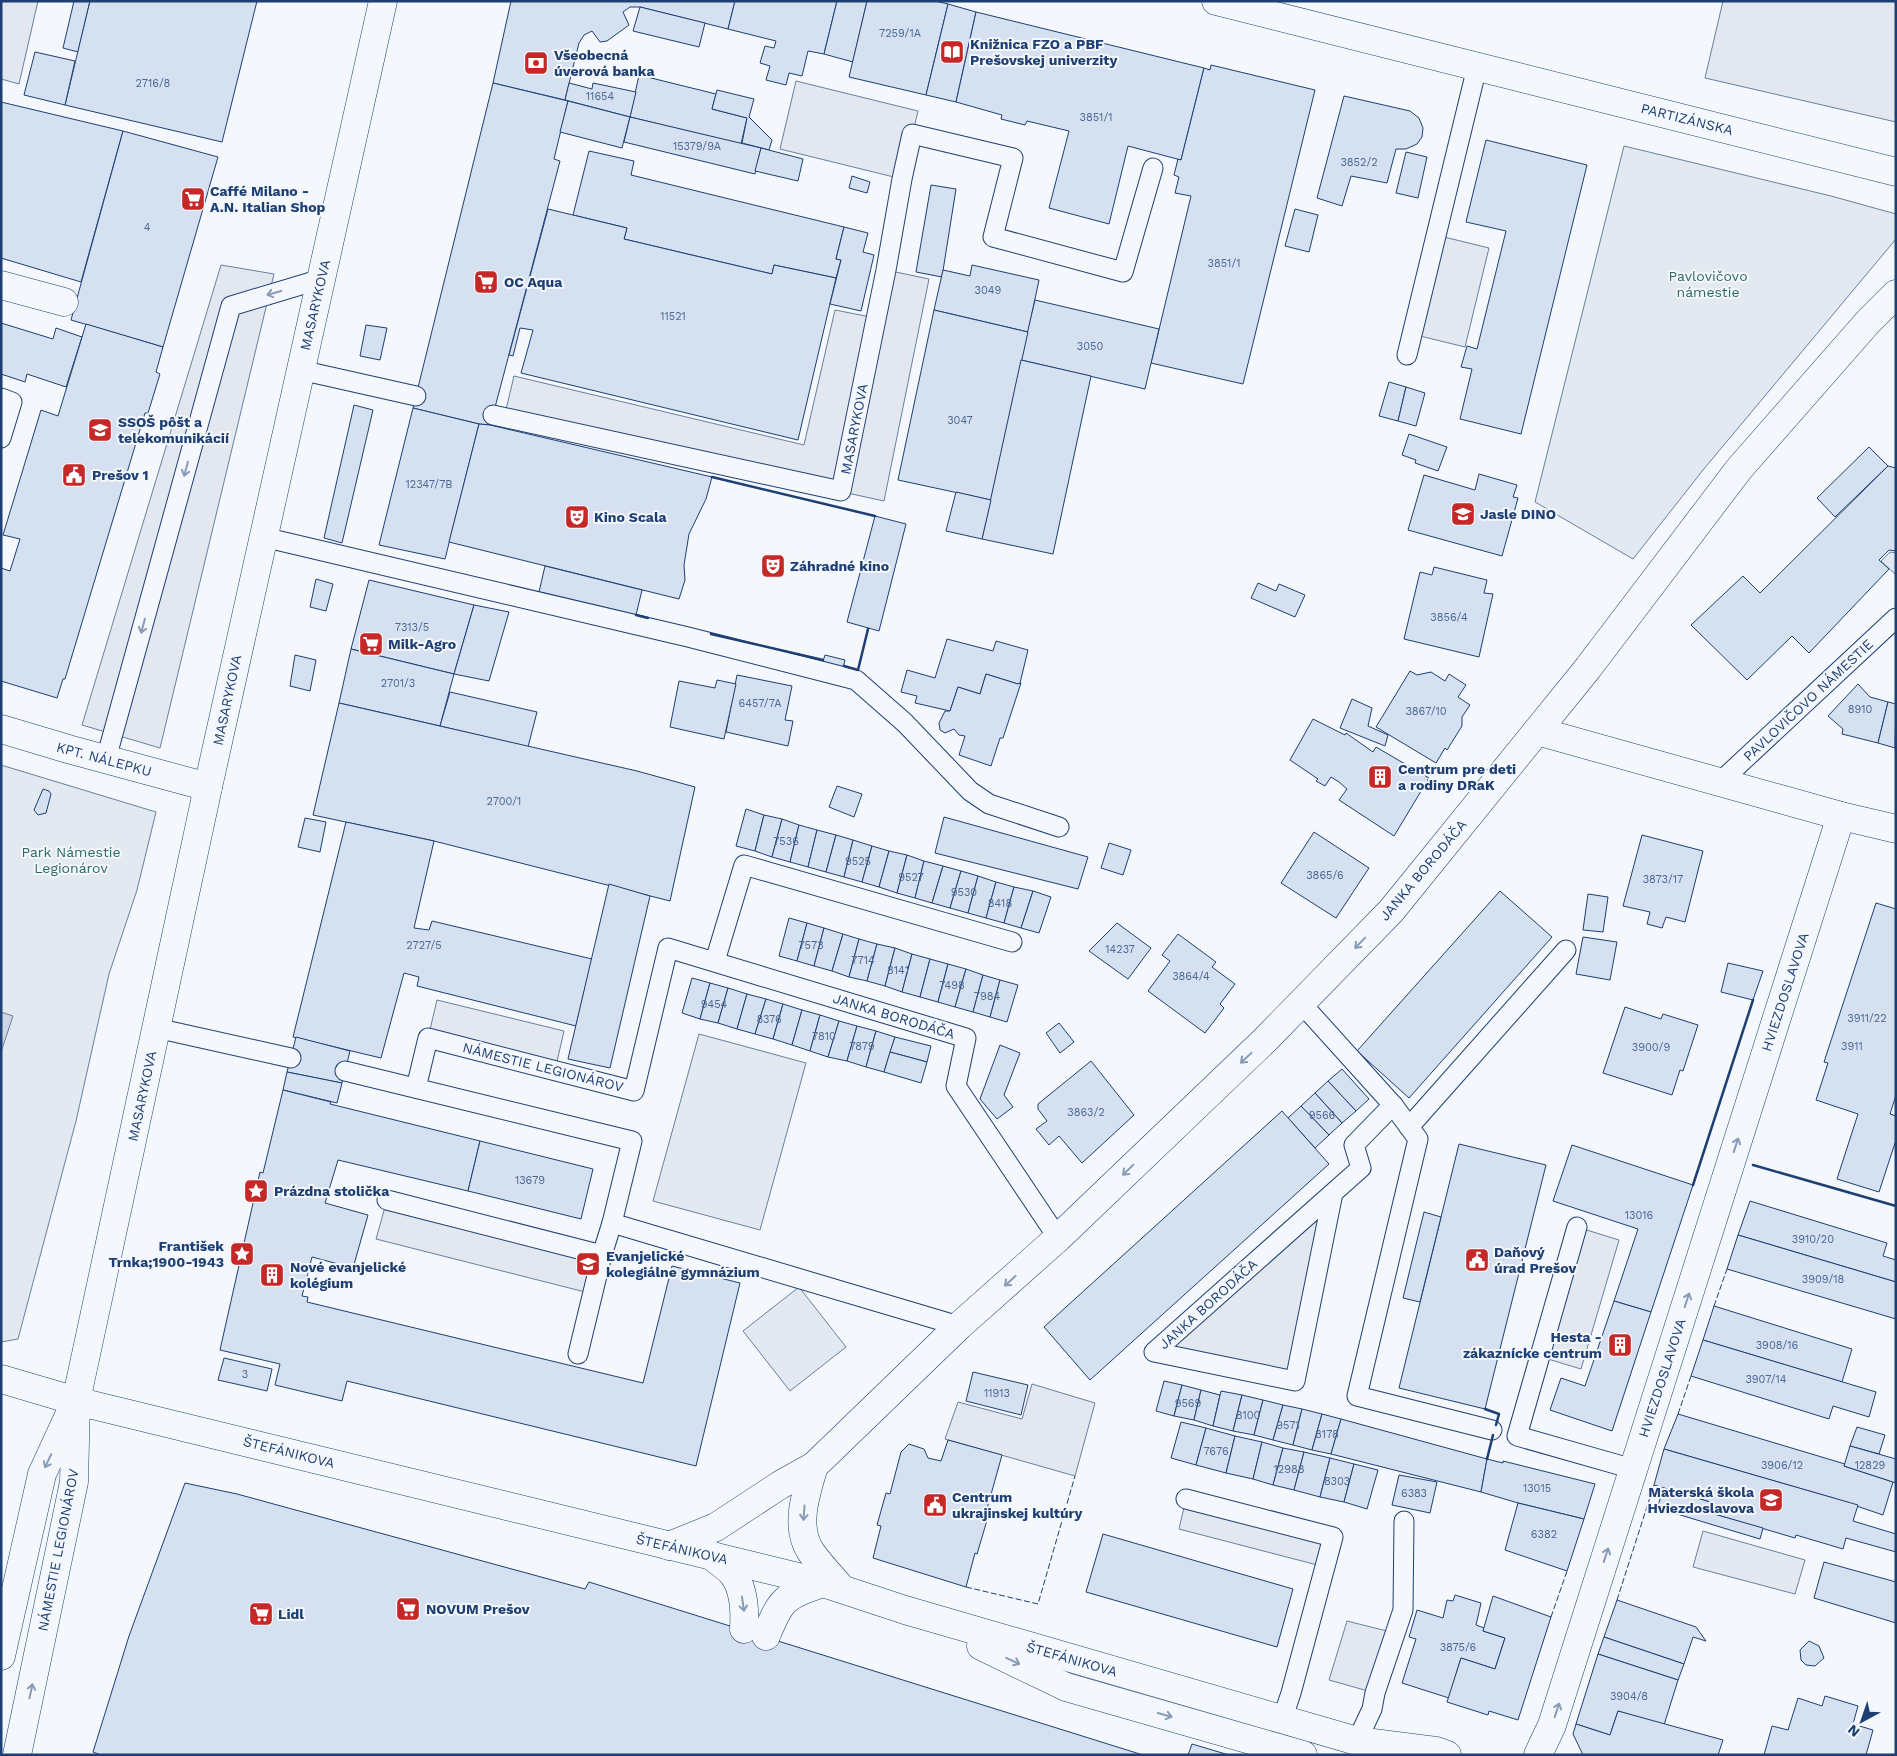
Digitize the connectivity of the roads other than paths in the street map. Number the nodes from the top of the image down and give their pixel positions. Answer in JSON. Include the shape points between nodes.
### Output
{"nodes":[{"id":1,"x":383,"y":1,"type":"edge"},
{"id":2,"x":1216,"y":1,"type":"edge"},
{"id":3,"x":1477,"y":67,"type":"junction"},
{"id":4,"x":1153,"y":168,"type":"dead end"},
{"id":5,"x":1896,"y":172,"type":"edge"},
{"id":6,"x":321,"y":279,"type":"junction"},
{"id":7,"x":1,"y":285,"type":"edge"},
{"id":8,"x":1896,"y":294,"type":"edge"},
{"id":9,"x":64,"y":302,"type":"dead end"},
{"id":10,"x":1408,"y":355,"type":"dead end"},
{"id":11,"x":300,"y":370,"type":"junction"},
{"id":12,"x":416,"y":396,"type":"dead end"},
{"id":13,"x":1,"y":398,"type":"edge"},
{"id":14,"x":493,"y":415,"type":"dead end"},
{"id":15,"x":1,"y":438,"type":"edge"},
{"id":16,"x":263,"y":537,"type":"junction"},
{"id":17,"x":1896,"y":618,"type":"edge"},
{"id":18,"x":1,"y":729,"type":"edge"},
{"id":19,"x":1537,"y":731,"type":"junction"},
{"id":20,"x":106,"y":760,"type":"junction"},
{"id":21,"x":1720,"y":782,"type":"junction"},
{"id":22,"x":208,"y":787,"type":"junction"},
{"id":23,"x":1841,"y":816,"type":"junction"},
{"id":24,"x":1060,"y":827,"type":"dead end"},
{"id":25,"x":1896,"y":829,"type":"edge"},
{"id":26,"x":1012,"y":942,"type":"dead end"},
{"id":27,"x":1566,"y":950,"type":"dead end"},
{"id":28,"x":716,"y":961,"type":"junction"},
{"id":29,"x":1302,"y":1003,"type":"junction"},
{"id":30,"x":156,"y":1028,"type":"junction"},
{"id":31,"x":291,"y":1058,"type":"dead end"},
{"id":32,"x":345,"y":1071,"type":"dead end"},
{"id":33,"x":416,"y":1088,"type":"junction"},
{"id":34,"x":1393,"y":1105,"type":"junction"},
{"id":35,"x":1414,"y":1133,"type":"junction"},
{"id":36,"x":1334,"y":1193,"type":"junction"},
{"id":37,"x":388,"y":1200,"type":"dead end"},
{"id":38,"x":612,"y":1222,"type":"junction"},
{"id":39,"x":1576,"y":1228,"type":"dead end"},
{"id":40,"x":1058,"y":1238,"type":"junction"},
{"id":41,"x":602,"y":1255,"type":"junction"},
{"id":42,"x":959,"y":1326,"type":"junction"},
{"id":43,"x":578,"y":1354,"type":"dead end"},
{"id":44,"x":1,"y":1379,"type":"edge"},
{"id":45,"x":76,"y":1400,"type":"junction"},
{"id":46,"x":1492,"y":1430,"type":"dead end"},
{"id":47,"x":814,"y":1466,"type":"junction"},
{"id":48,"x":1633,"y":1470,"type":"junction"},
{"id":49,"x":1186,"y":1499,"type":"dead end"},
{"id":50,"x":1404,"y":1521,"type":"dead end"},
{"id":51,"x":669,"y":1546,"type":"junction"},
{"id":52,"x":710,"y":1555,"type":"junction"},
{"id":53,"x":832,"y":1586,"type":"junction"},
{"id":54,"x":905,"y":1610,"type":"junction"},
{"id":55,"x":1,"y":1656,"type":"edge"},
{"id":56,"x":1282,"y":1720,"type":"junction"},
{"id":57,"x":1364,"y":1748,"type":"edge"},
{"id":58,"x":17,"y":1755,"type":"edge"},
{"id":59,"x":1303,"y":1755,"type":"edge"},
{"id":60,"x":1447,"y":1755,"type":"edge"},
{"id":61,"x":1538,"y":1755,"type":"edge"}],
"edges":[{"from":1,"to":6,"type":"street","name":"MASARYKOVA"},
{"from":2,"to":3,"type":"street","name":"PARTIZÁNSKA"},
{"from":3,"to":5,"type":"street","name":"PARTIZÁNSKA"},
{"from":3,"to":10,"type":"lane"},
{"from":4,"to":14,"type":"lane","name":"MASARYKOVA","via":[[1124,272],[993,237],[1013,158],[912,134],[842,491]]},
{"from":6,"to":11,"type":"street","name":"MASARYKOVA"},
{"from":6,"to":20,"type":"lane","one_way":true,"via":[[231,306]]},
{"from":7,"to":9,"type":"street"},
{"from":8,"to":19,"type":"street","via":[[1866,323],[1739,469]]},
{"from":11,"to":12,"type":"lane"},
{"from":11,"to":16,"type":"street","name":"MASARYKOVA"},
{"from":13,"to":15,"type":"lane","via":[[12,402]]},
{"from":16,"to":22,"type":"street","name":"MASARYKOVA"},
{"from":16,"to":24,"type":"lane","via":[[856,680],[905,723],[970,791],[989,804]]},
{"from":17,"to":21,"type":"lane","name":"PAVLOVIČOVO NÁMESTIE"},
{"from":18,"to":20,"type":"street","name":"KPT. NÁLEPKU"},
{"from":19,"to":21,"type":"street"},
{"from":19,"to":29,"type":"street","name":"JANKA BORODÁČA","one_way":true,"via":[[1391,911]]},
{"from":20,"to":22,"type":"street","name":"KPT. NÁLEPKU"},
{"from":21,"to":23,"type":"street"},
{"from":22,"to":30,"type":"street","name":"MASARYKOVA"},
{"from":23,"to":25,"type":"street"},
{"from":48,"to":23,"type":"street","name":"HVIEZDOSLAVOVA","one_way":true},
{"from":26,"to":28,"type":"lane","via":[[744,865]]},
{"from":27,"to":35,"type":"lane"},
{"from":28,"to":33,"type":"lane","name":"NÁMESTIE LEGIONÁROV","via":[[668,948],[634,1091],[428,1038]]},
{"from":28,"to":40,"type":"lane","name":"JANKA BORODÁČA","via":[[966,1038],[956,1086]]},
{"from":29,"to":34,"type":"lane"},
{"from":29,"to":40,"type":"street","name":"JANKA BORODÁČA","one_way":true},
{"from":30,"to":31,"type":"lane"},
{"from":30,"to":45,"type":"street","name":"MASARYKOVA"},
{"from":32,"to":33,"type":"lane"},
{"from":33,"to":38,"type":"lane","via":[[632,1140]]},
{"from":34,"to":35,"type":"lane"},
{"from":34,"to":36,"type":"lane","name":"JANKA BORODÁČA","via":[[1354,1144],[1361,1168]]},
{"from":35,"to":46,"type":"lane","via":[[1357,1396]]},
{"from":36,"to":36,"type":"lane","name":"JANKA BORODÁČA","via":[[1326,1200],[1154,1352],[1295,1381]]},
{"from":37,"to":41,"type":"lane"},
{"from":38,"to":41,"type":"lane"},
{"from":38,"to":42,"type":"lane"},
{"from":39,"to":48,"type":"lane","via":[[1516,1436]]},
{"from":40,"to":42,"type":"street","name":"JANKA BORODÁČA","one_way":true},
{"from":41,"to":43,"type":"lane"},
{"from":42,"to":47,"type":"street","name":"JANKA BORODÁČA"},
{"from":44,"to":45,"type":"street","name":"ŠTEFÁNIKOVA"},
{"from":45,"to":51,"type":"street","name":"ŠTEFÁNIKOVA"},
{"from":45,"to":55,"type":"street","name":"NÁMESTIE LEGIONÁROV","one_way":true,"via":[[42,1474]]},
{"from":58,"to":45,"type":"street","name":"NÁMESTIE LEGIONÁROV","one_way":true,"via":[[74,1482]]},
{"from":47,"to":51,"type":"street","name":"JANKA BORODÁČA","via":[[716,1527]]},
{"from":47,"to":53,"type":"street","one_way":true,"via":[[806,1494],[804,1536]]},
{"from":61,"to":48,"type":"street","name":"HVIEZDOSLAVOVA","one_way":true,"via":[[1552,1725]]},
{"from":49,"to":56,"type":"lane","via":[[1332,1537]]},
{"from":50,"to":57,"type":"lane","via":[[1403,1610],[1375,1693]]},
{"from":51,"to":52,"type":"street","name":"ŠTEFÁNIKOVA"},
{"from":52,"to":53,"type":"street","name":"ŠTEFÁNIKOVA"},
{"from":52,"to":53,"type":"street","one_way":true,"via":[[733,1574],[742,1593],[745,1616],[755,1633],[795,1592]]},
{"from":53,"to":54,"type":"street","name":"ŠTEFÁNIKOVA"},
{"from":54,"to":56,"type":"street","name":"ŠTEFÁNIKOVA"},
{"from":54,"to":59,"type":"street","one_way":true,"via":[[1066,1687]]},
{"from":56,"to":57,"type":"street","name":"ŠTEFÁNIKOVA"},
{"from":57,"to":60,"type":"street","name":"ŠTEFÁNIKOVA","via":[[1436,1751]]}]}
